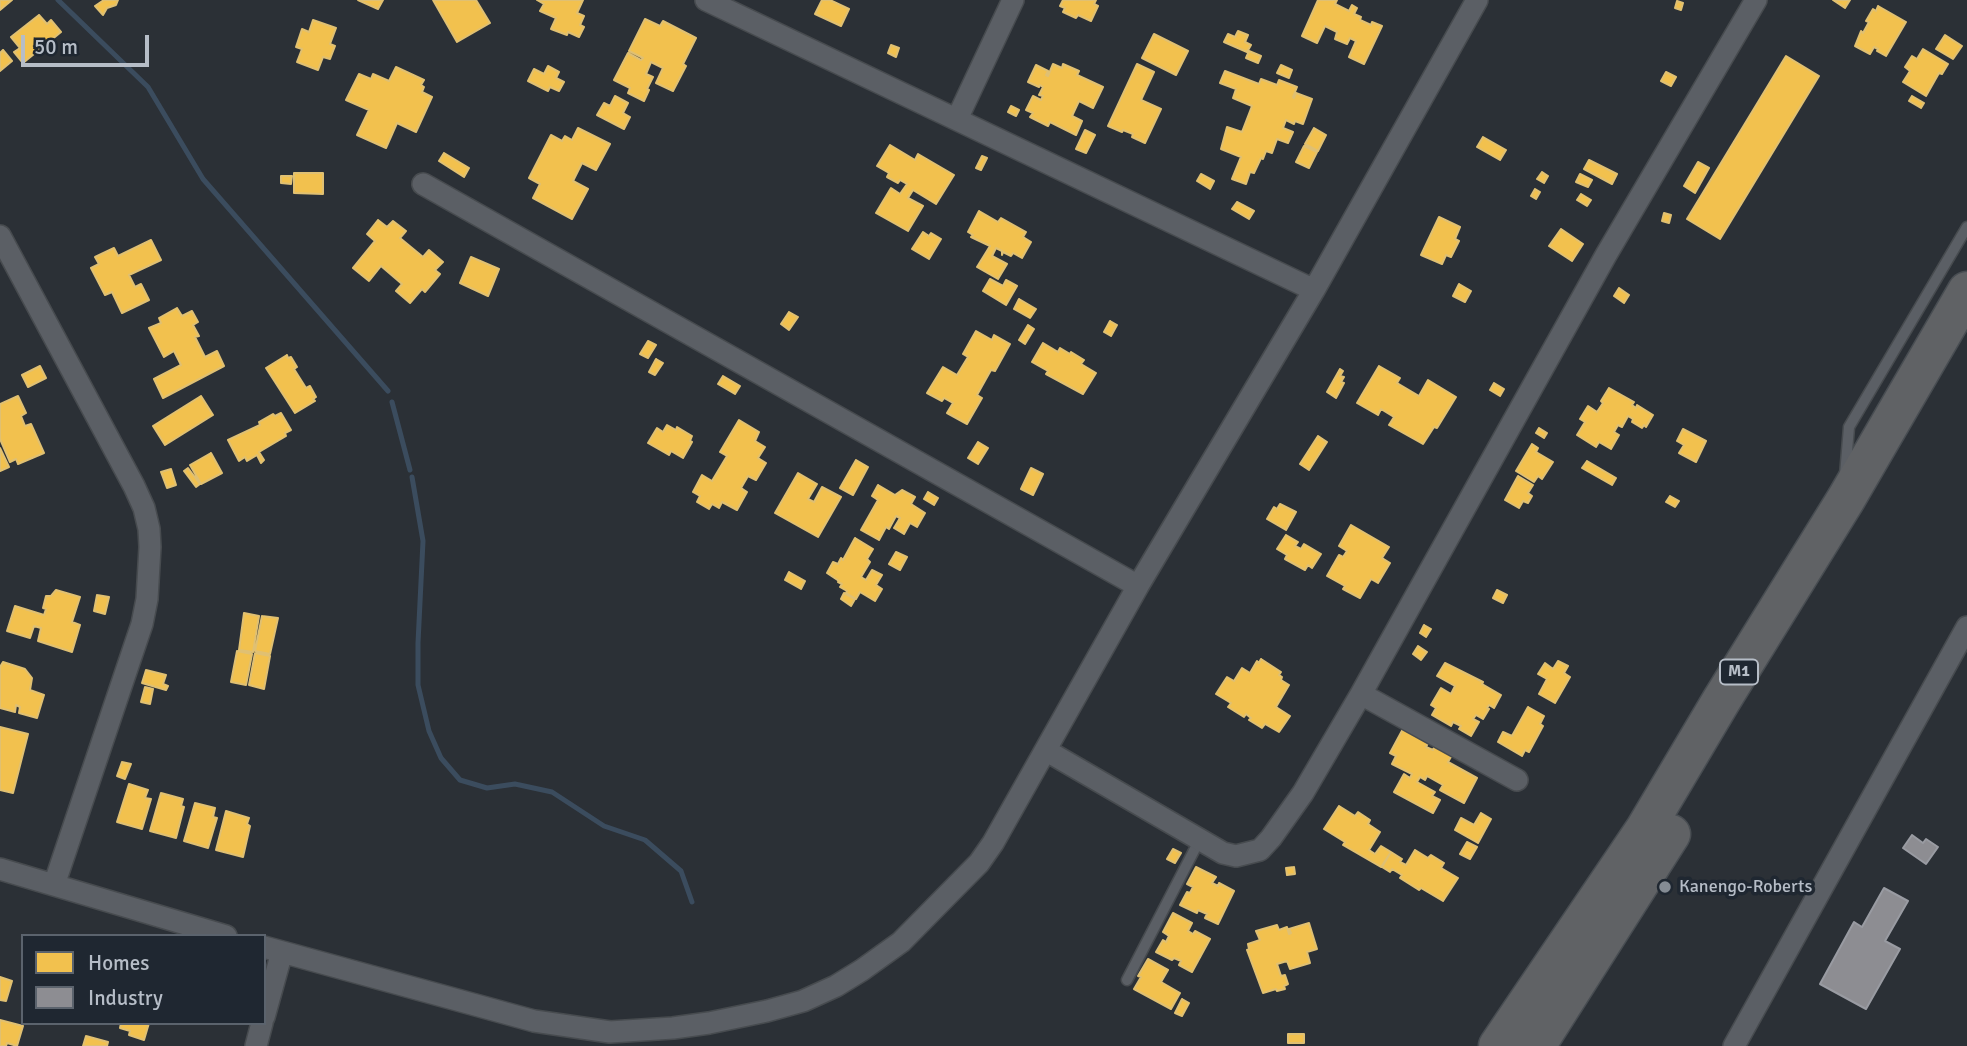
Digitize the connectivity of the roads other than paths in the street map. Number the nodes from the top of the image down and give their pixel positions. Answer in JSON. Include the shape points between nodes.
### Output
{"nodes":[{"id":1,"x":706,"y":0,"type":"edge"},
{"id":2,"x":1013,"y":0,"type":"edge"},
{"id":3,"x":1477,"y":0,"type":"edge"},
{"id":4,"x":1756,"y":0,"type":"edge"},
{"id":5,"x":957,"y":118,"type":"junction"},
{"id":6,"x":424,"y":184,"type":"dead end"},
{"id":7,"x":1967,"y":227,"type":"edge"},
{"id":8,"x":0,"y":236,"type":"edge"},
{"id":9,"x":1314,"y":290,"type":"junction"},
{"id":10,"x":1967,"y":290,"type":"edge"},
{"id":11,"x":1967,"y":336,"type":"edge"},
{"id":12,"x":1846,"y":499,"type":"junction"},
{"id":13,"x":1138,"y":586,"type":"junction"},
{"id":14,"x":1967,"y":627,"type":"edge"},
{"id":15,"x":1361,"y":694,"type":"junction"},
{"id":16,"x":1046,"y":751,"type":"junction"},
{"id":17,"x":1517,"y":780,"type":"dead end"},
{"id":18,"x":1200,"y":839,"type":"junction"},
{"id":19,"x":0,"y":869,"type":"edge"},
{"id":20,"x":54,"y":885,"type":"junction"},
{"id":21,"x":219,"y":934,"type":"edge"},
{"id":22,"x":273,"y":950,"type":"edge"},
{"id":23,"x":1127,"y":980,"type":"dead end"},
{"id":24,"x":266,"y":1002,"type":"edge"},
{"id":25,"x":261,"y":1025,"type":"edge"},
{"id":26,"x":256,"y":1046,"type":"edge"},
{"id":27,"x":1497,"y":1046,"type":"edge"},
{"id":28,"x":1536,"y":1046,"type":"edge"},
{"id":29,"x":1734,"y":1046,"type":"edge"}],
"edges":[{"from":1,"to":5,"type":"street"},
{"from":2,"to":5,"type":"street"},
{"from":3,"to":9,"type":"street"},
{"from":4,"to":15,"type":"street","via":[[1606,255]]},
{"from":5,"to":9,"type":"street"},
{"from":6,"to":13,"type":"street"},
{"from":7,"to":12,"type":"lane","via":[[1849,427]]},
{"from":8,"to":20,"type":"street","via":[[135,486],[149,530],[142,624]]},
{"from":9,"to":13,"type":"street"},
{"from":10,"to":12,"type":"highway","number":"M1"},
{"from":11,"to":28,"type":"highway","number":"M1","via":[[1643,881]]},
{"from":12,"to":27,"type":"highway","number":"M1","via":[[1645,829]]},
{"from":13,"to":16,"type":"street"},
{"from":14,"to":29,"type":"street"},
{"from":15,"to":17,"type":"street"},
{"from":15,"to":18,"type":"street","via":[[1303,793],[1260,850],[1236,856]]},
{"from":16,"to":18,"type":"street"},
{"from":16,"to":22,"type":"street","via":[[979,863],[901,942],[836,986],[767,1011],[673,1028],[610,1032],[534,1021]]},
{"from":18,"to":23,"type":"lane"},
{"from":19,"to":20,"type":"street"},
{"from":20,"to":21,"type":"street"},
{"from":22,"to":24,"type":"street"},
{"from":25,"to":26,"type":"street"}]}
